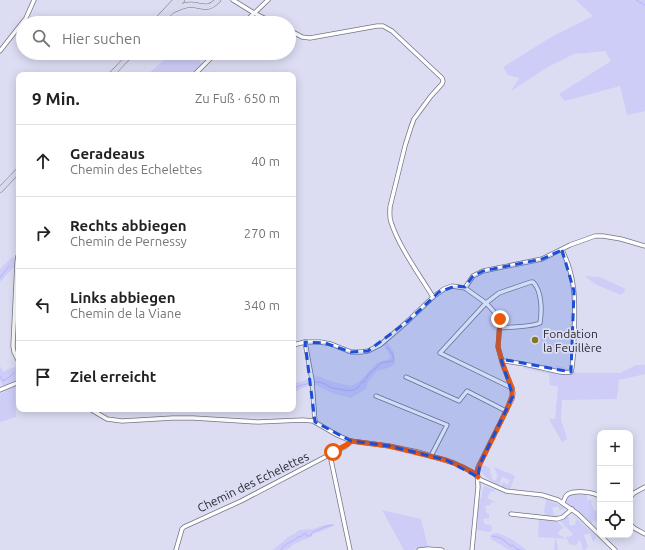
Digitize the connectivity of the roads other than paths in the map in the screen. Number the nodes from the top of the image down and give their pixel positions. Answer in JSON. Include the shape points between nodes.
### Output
{"nodes":[{"id":1,"x":176,"y":0,"type":"edge"},
{"id":2,"x":182,"y":0,"type":"edge"},
{"id":3,"x":195,"y":0,"type":"edge"},
{"id":4,"x":218,"y":0,"type":"edge"},
{"id":5,"x":233,"y":0,"type":"edge"},
{"id":6,"x":268,"y":0,"type":"edge"},
{"id":7,"x":33,"y":1,"type":"edge"},
{"id":8,"x":198,"y":5,"type":"junction"},
{"id":9,"x":171,"y":11,"type":"junction"},
{"id":10,"x":254,"y":13,"type":"junction"},
{"id":11,"x":27,"y":16,"type":"edge"},
{"id":12,"x":161,"y":16,"type":"edge"},
{"id":13,"x":166,"y":16,"type":"edge"},
{"id":14,"x":251,"y":16,"type":"edge"},
{"id":15,"x":260,"y":16,"type":"edge"},
{"id":16,"x":16,"y":31,"type":"edge"},
{"id":17,"x":296,"y":34,"type":"edge"},
{"id":18,"x":0,"y":51,"type":"edge"},
{"id":19,"x":125,"y":60,"type":"edge"},
{"id":20,"x":209,"y":60,"type":"edge"},
{"id":21,"x":114,"y":72,"type":"edge"},
{"id":22,"x":197,"y":72,"type":"edge"},
{"id":23,"x":16,"y":173,"type":"edge"},
{"id":24,"x":0,"y":190,"type":"edge"},
{"id":25,"x":645,"y":246,"type":"edge"},
{"id":26,"x":562,"y":250,"type":"junction"},
{"id":27,"x":16,"y":283,"type":"edge"},
{"id":28,"x":465,"y":288,"type":"junction"},
{"id":29,"x":433,"y":297,"type":"junction"},
{"id":30,"x":486,"y":303,"type":"junction"},
{"id":31,"x":500,"y":328,"type":"junction"},
{"id":32,"x":305,"y":342,"type":"junction"},
{"id":33,"x":296,"y":344,"type":"edge"},
{"id":34,"x":16,"y":356,"type":"edge"},
{"id":35,"x":502,"y":361,"type":"junction"},
{"id":36,"x":406,"y":377,"type":"dead end"},
{"id":37,"x":16,"y":383,"type":"edge"},
{"id":38,"x":512,"y":388,"type":"junction"},
{"id":39,"x":0,"y":390,"type":"edge"},
{"id":40,"x":376,"y":396,"type":"dead end"},
{"id":41,"x":506,"y":411,"type":"junction"},
{"id":42,"x":96,"y":412,"type":"edge"},
{"id":43,"x":315,"y":422,"type":"junction"},
{"id":44,"x":351,"y":441,"type":"junction"},
{"id":45,"x":330,"y":455,"type":"junction"},
{"id":46,"x":431,"y":456,"type":"junction"},
{"id":47,"x":478,"y":477,"type":"junction"},
{"id":48,"x":645,"y":487,"type":"edge"},
{"id":49,"x":633,"y":494,"type":"edge"},
{"id":50,"x":597,"y":495,"type":"edge"},
{"id":51,"x":562,"y":503,"type":"junction"},
{"id":52,"x":572,"y":509,"type":"junction"},
{"id":53,"x":511,"y":514,"type":"dead end"},
{"id":54,"x":633,"y":527,"type":"edge"},
{"id":55,"x":645,"y":534,"type":"edge"},
{"id":56,"x":176,"y":550,"type":"edge"},
{"id":57,"x":350,"y":550,"type":"edge"},
{"id":58,"x":419,"y":550,"type":"edge"},
{"id":59,"x":442,"y":550,"type":"edge"},
{"id":60,"x":472,"y":550,"type":"edge"},
{"id":61,"x":615,"y":550,"type":"edge"}],
"edges":[{"from":1,"to":12,"type":"main road"},
{"from":2,"to":9,"type":"main road"},
{"from":3,"to":8,"type":"main road"},
{"from":4,"to":8,"type":"main road","via":[[207,7]]},
{"from":5,"to":10,"type":"street"},
{"from":6,"to":10,"type":"street"},
{"from":7,"to":11,"type":"street"},
{"from":8,"to":9,"type":"main road","via":[[183,6]]},
{"from":9,"to":13,"type":"main road"},
{"from":10,"to":14,"type":"street"},
{"from":10,"to":15,"type":"street"},
{"from":16,"to":18,"type":"street"},
{"from":17,"to":29,"type":"street","via":[[310,38],[383,26],[392,31],[442,78],[442,84],[414,119],[390,207],[391,222],[407,256]]},
{"from":19,"to":21,"type":"main road"},
{"from":20,"to":22,"type":"street"},
{"from":23,"to":24,"type":"main road"},
{"from":25,"to":26,"type":"street","via":[[599,236],[590,237]]},
{"from":26,"to":28,"type":"street","via":[[542,259],[483,270],[469,280]]},
{"from":26,"to":35,"type":"street","via":[[570,269],[575,302],[571,372]]},
{"from":27,"to":34,"type":"street","via":[[13,346]]},
{"from":28,"to":29,"type":"street","via":[[449,287]]},
{"from":28,"to":30,"type":"street"},
{"from":29,"to":32,"type":"street","via":[[397,331],[368,352],[351,352],[325,343]]},
{"from":30,"to":31,"type":"street","via":[[500,319]]},
{"from":30,"to":31,"type":"street","via":[[502,291],[531,282],[536,284],[541,297],[540,323]]},
{"from":30,"to":38,"type":"street","via":[[440,353]]},
{"from":31,"to":35,"type":"street","via":[[498,347]]},
{"from":32,"to":33,"type":"street"},
{"from":32,"to":43,"type":"street","via":[[312,380]]},
{"from":35,"to":38,"type":"street"},
{"from":36,"to":41,"type":"street","via":[[459,401],[467,391]]},
{"from":37,"to":39,"type":"street"},
{"from":38,"to":41,"type":"street","via":[[512,396]]},
{"from":40,"to":46,"type":"street","via":[[447,425]]},
{"from":41,"to":47,"type":"street","via":[[480,464]]},
{"from":42,"to":43,"type":"street","via":[[107,418],[122,421],[193,418]]},
{"from":43,"to":44,"type":"street","via":[[336,436]]},
{"from":44,"to":45,"type":"street","name":"Chemin des Echelettes"},
{"from":44,"to":46,"type":"street","via":[[389,446]]},
{"from":45,"to":56,"type":"street","name":"Chemin des Echelettes","via":[[182,528]]},
{"from":45,"to":57,"type":"street"},
{"from":46,"to":47,"type":"street","via":[[458,465]]},
{"from":47,"to":51,"type":"street","via":[[506,491],[542,495]]},
{"from":47,"to":60,"type":"street"},
{"from":48,"to":49,"type":"street"},
{"from":50,"to":51,"type":"street","via":[[589,492],[570,494]]},
{"from":51,"to":52,"type":"street"},
{"from":52,"to":53,"type":"street","via":[[557,519]]},
{"from":52,"to":61,"type":"street"},
{"from":54,"to":55,"type":"street"},
{"from":58,"to":59,"type":"street"}]}
